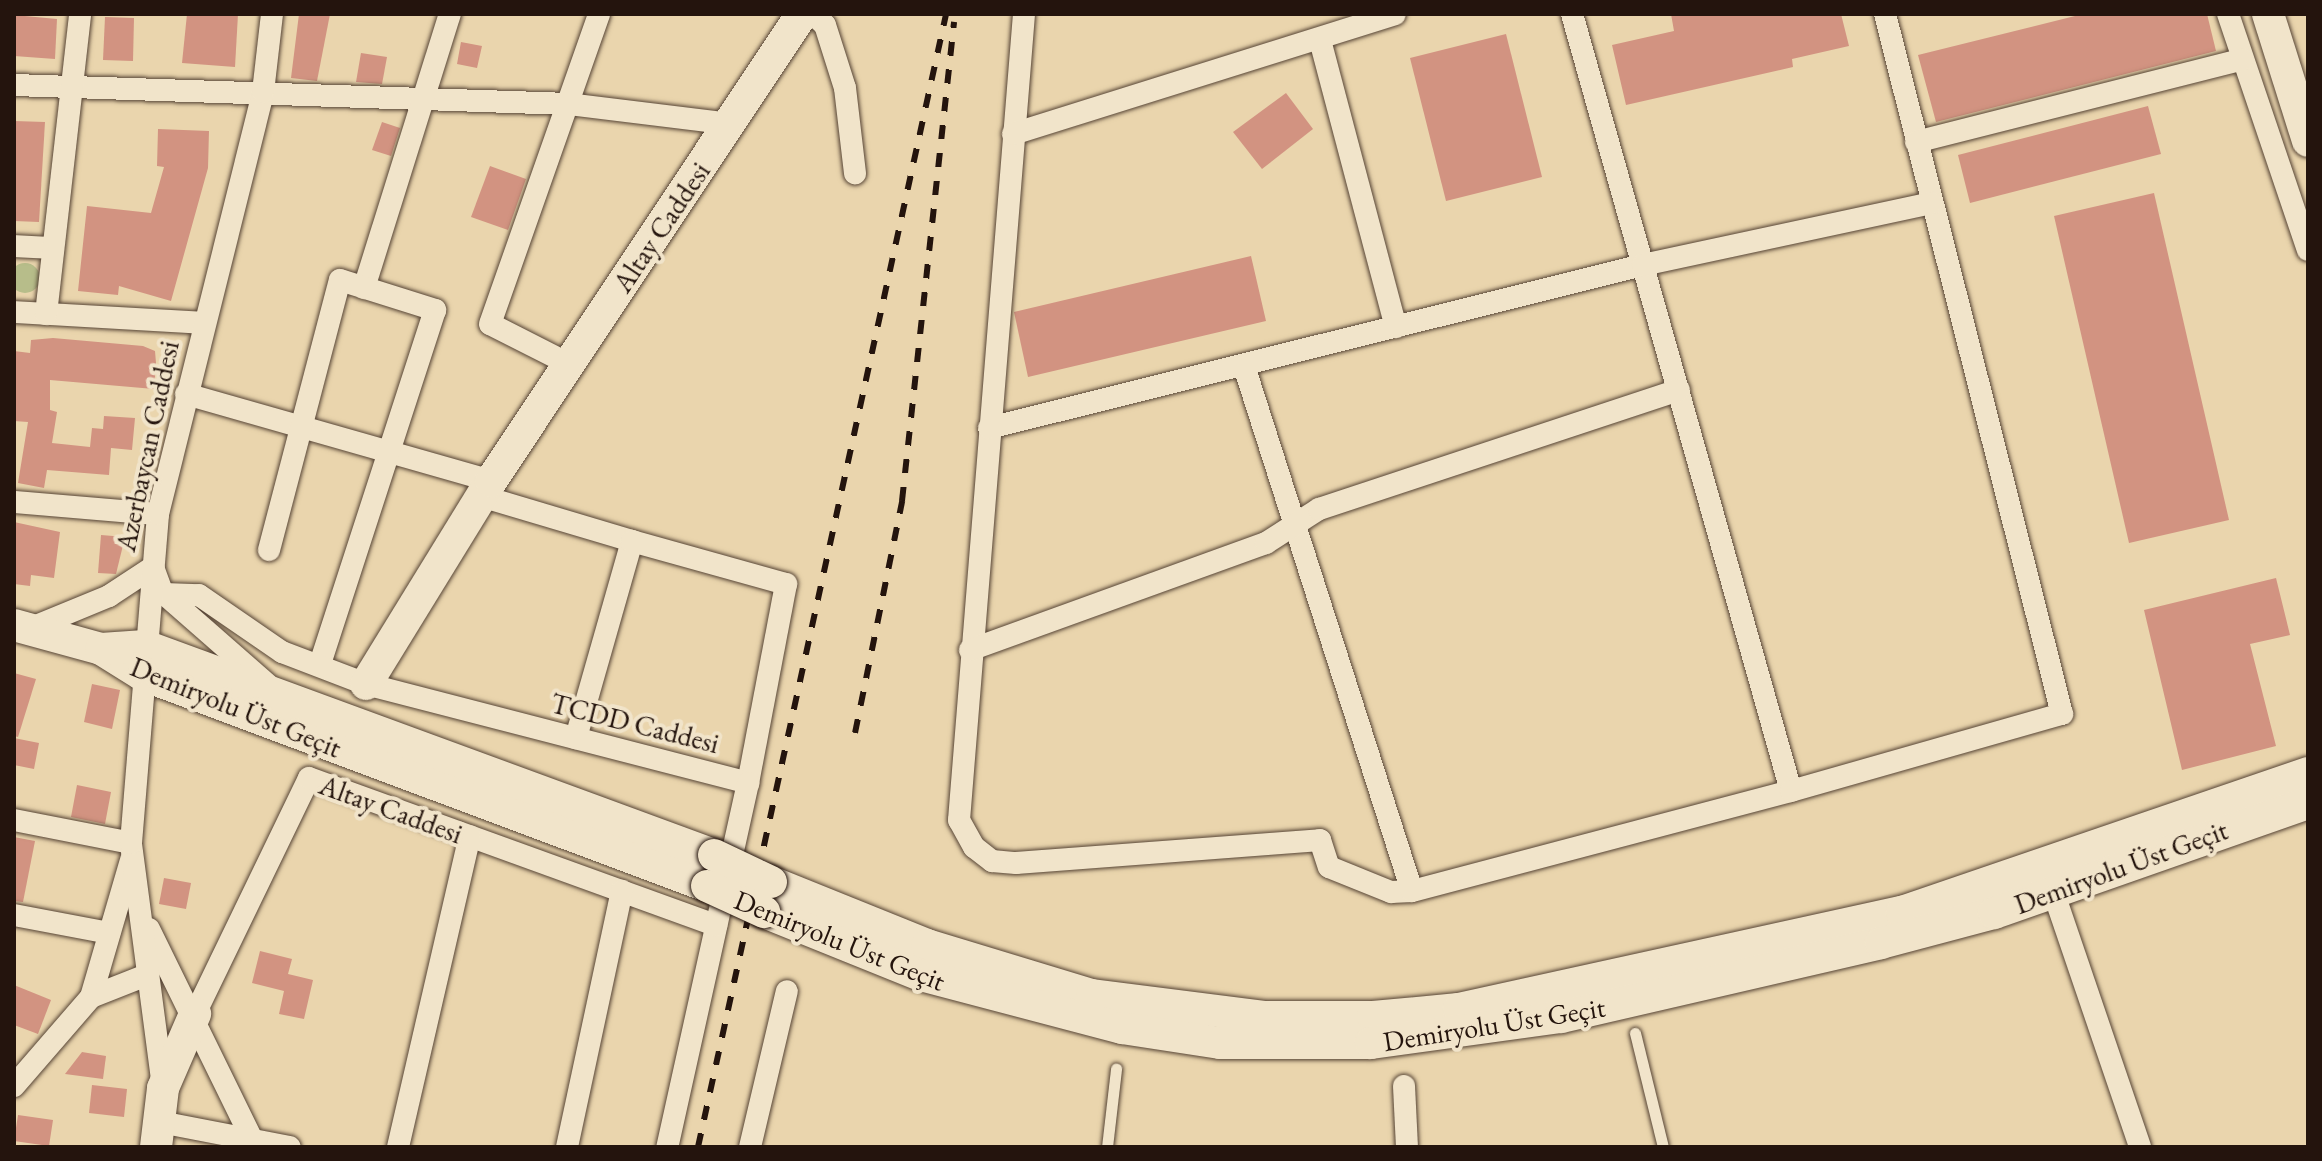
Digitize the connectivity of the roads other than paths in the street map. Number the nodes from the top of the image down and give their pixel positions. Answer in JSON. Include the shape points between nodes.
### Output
{"nodes":[{"id":1,"x":80,"y":14,"type":"edge"},
{"id":2,"x":272,"y":14,"type":"edge"},
{"id":3,"x":450,"y":14,"type":"edge"},
{"id":4,"x":599,"y":14,"type":"edge"},
{"id":5,"x":802,"y":14,"type":"edge"},
{"id":6,"x":813,"y":14,"type":"edge"},
{"id":7,"x":1024,"y":14,"type":"edge"},
{"id":8,"x":1395,"y":14,"type":"edge"},
{"id":9,"x":1572,"y":14,"type":"edge"},
{"id":10,"x":1885,"y":14,"type":"edge"},
{"id":11,"x":2228,"y":14,"type":"edge"},
{"id":12,"x":2268,"y":14,"type":"edge"},
{"id":13,"x":1320,"y":40,"type":"junction"},
{"id":14,"x":2243,"y":59,"type":"junction"},
{"id":15,"x":14,"y":85,"type":"edge"},
{"id":16,"x":72,"y":87,"type":"junction"},
{"id":17,"x":263,"y":92,"type":"junction"},
{"id":18,"x":426,"y":99,"type":"junction"},
{"id":19,"x":568,"y":104,"type":"junction"},
{"id":20,"x":730,"y":124,"type":"junction"},
{"id":21,"x":1013,"y":134,"type":"junction"},
{"id":22,"x":2308,"y":141,"type":"edge"},
{"id":23,"x":1916,"y":142,"type":"junction"},
{"id":24,"x":855,"y":173,"type":"dead end"},
{"id":25,"x":1931,"y":203,"type":"junction"},
{"id":26,"x":14,"y":246,"type":"edge"},
{"id":27,"x":53,"y":248,"type":"junction"},
{"id":28,"x":2308,"y":250,"type":"edge"},
{"id":29,"x":1643,"y":265,"type":"junction"},
{"id":30,"x":364,"y":288,"type":"junction"},
{"id":31,"x":14,"y":312,"type":"edge"},
{"id":32,"x":46,"y":314,"type":"junction"},
{"id":33,"x":204,"y":323,"type":"junction"},
{"id":34,"x":1396,"y":327,"type":"junction"},
{"id":35,"x":567,"y":363,"type":"junction"},
{"id":36,"x":1244,"y":366,"type":"junction"},
{"id":37,"x":1679,"y":390,"type":"junction"},
{"id":38,"x":186,"y":394,"type":"junction"},
{"id":39,"x":302,"y":425,"type":"junction"},
{"id":40,"x":989,"y":428,"type":"junction"},
{"id":41,"x":390,"y":449,"type":"junction"},
{"id":42,"x":486,"y":489,"type":"junction"},
{"id":43,"x":14,"y":502,"type":"edge"},
{"id":44,"x":158,"y":514,"type":"junction"},
{"id":45,"x":1293,"y":526,"type":"junction"},
{"id":46,"x":632,"y":541,"type":"junction"},
{"id":47,"x":269,"y":550,"type":"dead end"},
{"id":48,"x":153,"y":567,"type":"junction"},
{"id":49,"x":164,"y":594,"type":"junction"},
{"id":50,"x":21,"y":627,"type":"edge"},
{"id":51,"x":970,"y":650,"type":"junction"},
{"id":52,"x":144,"y":660,"type":"junction"},
{"id":53,"x":320,"y":663,"type":"junction"},
{"id":54,"x":366,"y":684,"type":"junction"},
{"id":55,"x":308,"y":711,"type":"junction"},
{"id":56,"x":576,"y":738,"type":"junction"},
{"id":57,"x":2308,"y":773,"type":"edge"},
{"id":58,"x":748,"y":783,"type":"junction"},
{"id":59,"x":1791,"y":791,"type":"junction"},
{"id":60,"x":2308,"y":803,"type":"edge"},
{"id":61,"x":14,"y":820,"type":"edge"},
{"id":62,"x":470,"y":836,"type":"junction"},
{"id":63,"x":132,"y":849,"type":"junction"},
{"id":64,"x":710,"y":871,"type":"junction"},
{"id":65,"x":622,"y":891,"type":"junction"},
{"id":66,"x":1412,"y":891,"type":"junction"},
{"id":67,"x":2053,"y":891,"type":"junction"},
{"id":68,"x":767,"y":897,"type":"junction"},
{"id":69,"x":141,"y":914,"type":"junction"},
{"id":70,"x":14,"y":915,"type":"edge"},
{"id":71,"x":716,"y":925,"type":"junction"},
{"id":72,"x":109,"y":933,"type":"junction"},
{"id":73,"x":149,"y":974,"type":"junction"},
{"id":74,"x":787,"y":991,"type":"dead end"},
{"id":75,"x":91,"y":997,"type":"junction"},
{"id":76,"x":195,"y":1014,"type":"junction"},
{"id":77,"x":1635,"y":1033,"type":"dead end"},
{"id":78,"x":1116,"y":1069,"type":"dead end"},
{"id":79,"x":14,"y":1086,"type":"edge"},
{"id":80,"x":1404,"y":1086,"type":"dead end"},
{"id":81,"x":163,"y":1088,"type":"junction"},
{"id":82,"x":158,"y":1135,"type":"edge"},
{"id":83,"x":255,"y":1144,"type":"edge"},
{"id":84,"x":290,"y":1147,"type":"edge"},
{"id":85,"x":398,"y":1147,"type":"edge"},
{"id":86,"x":567,"y":1147,"type":"edge"},
{"id":87,"x":667,"y":1147,"type":"edge"},
{"id":88,"x":750,"y":1147,"type":"edge"},
{"id":89,"x":1107,"y":1147,"type":"edge"},
{"id":90,"x":1407,"y":1147,"type":"edge"},
{"id":91,"x":1663,"y":1147,"type":"edge"},
{"id":92,"x":2140,"y":1147,"type":"edge"}],
"edges":[{"from":1,"to":16,"type":"street"},
{"from":2,"to":17,"type":"street","name":"Azerbaycan Caddesi"},
{"from":3,"to":18,"type":"street"},
{"from":4,"to":19,"type":"street"},
{"from":5,"to":20,"type":"main road","name":"Altay Caddesi"},
{"from":6,"to":24,"type":"street","via":[[825,25],[845,88]]},
{"from":7,"to":21,"type":"street"},
{"from":8,"to":13,"type":"street"},
{"from":9,"to":29,"type":"street"},
{"from":10,"to":23,"type":"street"},
{"from":11,"to":14,"type":"street"},
{"from":12,"to":22,"type":"main road"},
{"from":13,"to":21,"type":"street"},
{"from":13,"to":34,"type":"street"},
{"from":14,"to":23,"type":"street"},
{"from":14,"to":28,"type":"street"},
{"from":15,"to":16,"type":"street"},
{"from":16,"to":17,"type":"street"},
{"from":16,"to":27,"type":"street"},
{"from":17,"to":18,"type":"street"},
{"from":17,"to":33,"type":"street","name":"Azerbaycan Caddesi"},
{"from":18,"to":19,"type":"street"},
{"from":18,"to":30,"type":"street"},
{"from":19,"to":20,"type":"street"},
{"from":19,"to":35,"type":"street","via":[[490,324]]},
{"from":20,"to":35,"type":"main road","name":"Altay Caddesi"},
{"from":21,"to":40,"type":"street"},
{"from":23,"to":25,"type":"street"},
{"from":25,"to":29,"type":"street"},
{"from":25,"to":59,"type":"street","via":[[2062,714]]},
{"from":26,"to":27,"type":"street"},
{"from":27,"to":32,"type":"street"},
{"from":29,"to":34,"type":"street"},
{"from":29,"to":37,"type":"street"},
{"from":30,"to":39,"type":"street","via":[[340,280]]},
{"from":30,"to":41,"type":"street","via":[[435,310]]},
{"from":31,"to":32,"type":"street"},
{"from":32,"to":33,"type":"street"},
{"from":33,"to":38,"type":"street","name":"Azerbaycan Caddesi"},
{"from":34,"to":36,"type":"street"},
{"from":35,"to":42,"type":"main road","name":"Altay Caddesi"},
{"from":36,"to":40,"type":"street"},
{"from":36,"to":45,"type":"street"},
{"from":37,"to":45,"type":"street","via":[[1319,509]]},
{"from":37,"to":59,"type":"street"},
{"from":38,"to":39,"type":"street"},
{"from":38,"to":44,"type":"street","name":"Azerbaycan Caddesi"},
{"from":39,"to":41,"type":"street"},
{"from":39,"to":47,"type":"street"},
{"from":40,"to":51,"type":"street"},
{"from":41,"to":42,"type":"street"},
{"from":41,"to":53,"type":"street"},
{"from":42,"to":46,"type":"street"},
{"from":42,"to":54,"type":"main road","name":"Altay Caddesi"},
{"from":43,"to":44,"type":"street"},
{"from":44,"to":48,"type":"street","name":"Azerbaycan Caddesi"},
{"from":45,"to":51,"type":"street","via":[[1266,543]]},
{"from":45,"to":66,"type":"street"},
{"from":46,"to":56,"type":"street"},
{"from":46,"to":58,"type":"street","via":[[786,584]]},
{"from":48,"to":49,"type":"street"},
{"from":48,"to":50,"type":"street","via":[[109,596]]},
{"from":48,"to":52,"type":"street","name":"Azerbaycan Caddesi"},
{"from":49,"to":53,"type":"street","name":"TCDD Caddesi","via":[[199,595],[282,652]]},
{"from":49,"to":55,"type":"street"},
{"from":50,"to":52,"type":"main road","name":"Demiryolu Üst Geçit"},
{"from":51,"to":66,"type":"street","via":[[959,820],[992,861],[1320,840],[1329,867],[1391,892]]},
{"from":52,"to":55,"type":"main road","name":"Demiryolu Üst Geçit"},
{"from":52,"to":63,"type":"street","name":"Azerbaycan Caddesi"},
{"from":52,"to":64,"type":"main road","name":"Demiryolu Üst Geçit"},
{"from":53,"to":54,"type":"street","name":"TCDD Caddesi"},
{"from":54,"to":56,"type":"street","name":"TCDD Caddesi"},
{"from":55,"to":64,"type":"main road","name":"Demiryolu Üst Geçit"},
{"from":56,"to":58,"type":"street","name":"TCDD Caddesi"},
{"from":57,"to":68,"type":"main road","name":"Demiryolu Üst Geçit","via":[[1902,912],[1459,1009],[1373,1017],[1264,1017],[1092,995]]},
{"from":58,"to":71,"type":"street","name":"TCDD Caddesi"},
{"from":59,"to":66,"type":"street"},
{"from":60,"to":67,"type":"main road","name":"Demiryolu Üst Geçit"},
{"from":61,"to":63,"type":"street"},
{"from":62,"to":65,"type":"street","name":"Altay Caddesi"},
{"from":62,"to":76,"type":"street","name":"Altay Caddesi","via":[[309,778]]},
{"from":62,"to":85,"type":"street"},
{"from":63,"to":69,"type":"street","name":"Azerbaycan Caddesi"},
{"from":63,"to":72,"type":"street"},
{"from":64,"to":68,"type":"main road","name":"Demiryolu Üst Geçit","bridge":true},
{"from":65,"to":71,"type":"street","name":"Altay Caddesi"},
{"from":65,"to":86,"type":"street"},
{"from":67,"to":68,"type":"main road","name":"Demiryolu Üst Geçit","via":[[1881,943],[1576,1014],[1445,1037],[1309,1047],[1192,1039],[1014,1004]]},
{"from":67,"to":92,"type":"street"},
{"from":69,"to":73,"type":"street","name":"Azerbaycan Caddesi"},
{"from":69,"to":76,"type":"street"},
{"from":70,"to":72,"type":"street"},
{"from":71,"to":87,"type":"street","name":"TCDD Caddesi"},
{"from":72,"to":75,"type":"street"},
{"from":73,"to":75,"type":"street"},
{"from":73,"to":81,"type":"street","name":"Azerbaycan Caddesi"},
{"from":74,"to":88,"type":"street"},
{"from":75,"to":79,"type":"street"},
{"from":76,"to":81,"type":"main road","name":"Altay Caddesi"},
{"from":76,"to":83,"type":"street"},
{"from":77,"to":91,"type":"lane"},
{"from":78,"to":89,"type":"lane"},
{"from":80,"to":90,"type":"street"},
{"from":81,"to":82,"type":"main road","name":"Altay Caddesi"},
{"from":82,"to":83,"type":"street"},
{"from":83,"to":84,"type":"street"}]}
